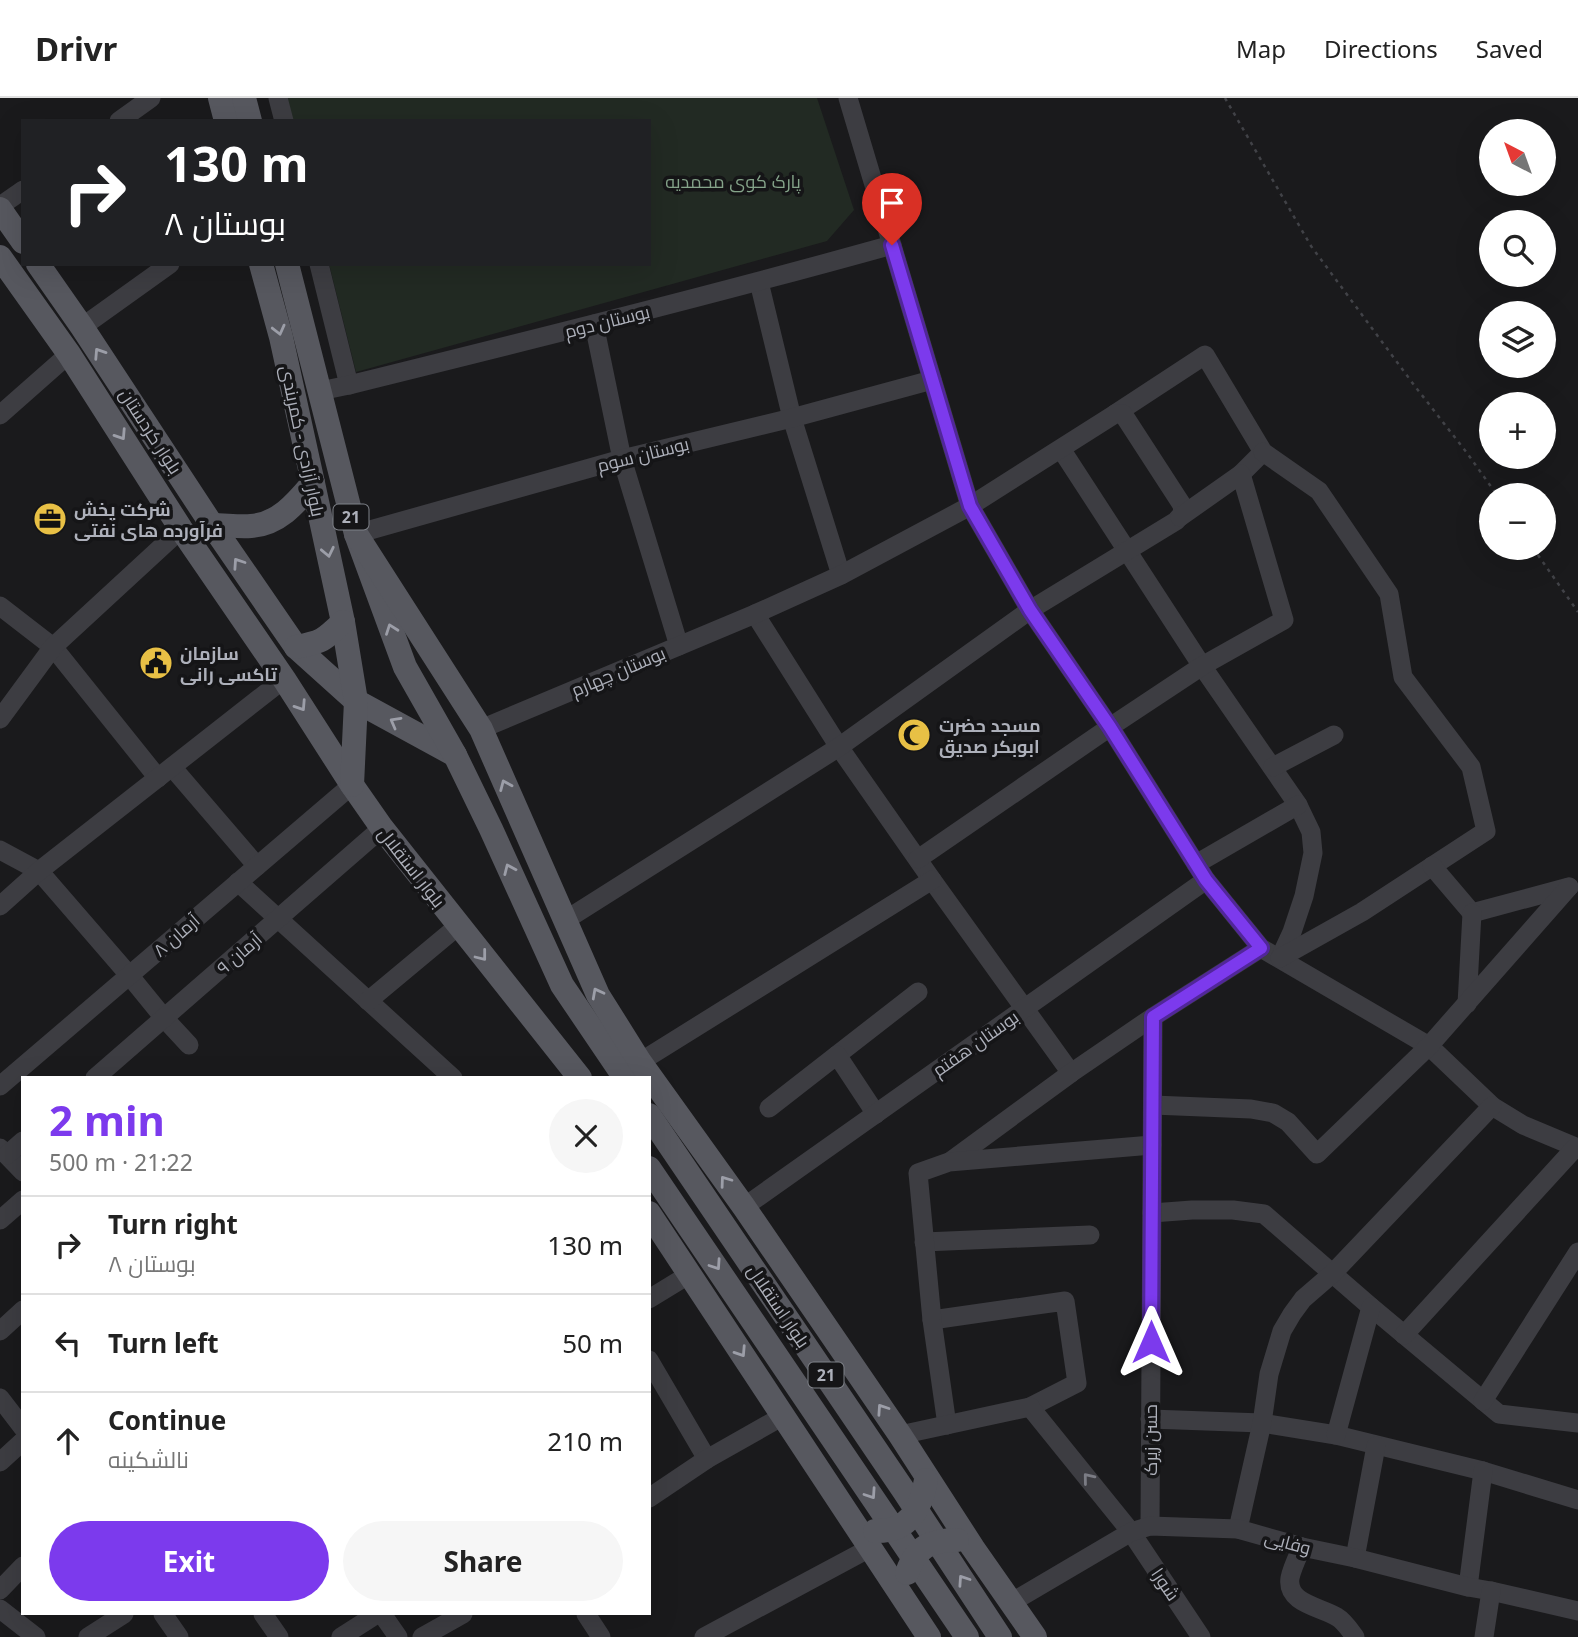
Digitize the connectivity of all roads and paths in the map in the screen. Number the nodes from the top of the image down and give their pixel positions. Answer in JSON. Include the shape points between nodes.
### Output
{"nodes":[{"id":1,"x":151,"y":98,"type":"edge"},
{"id":2,"x":220,"y":98,"type":"edge"},
{"id":3,"x":244,"y":98,"type":"edge"},
{"id":4,"x":278,"y":98,"type":"edge"},
{"id":5,"x":848,"y":98,"type":"edge"},
{"id":6,"x":1225,"y":98,"type":"edge"},
{"id":7,"x":123,"y":119,"type":"edge"},
{"id":8,"x":225,"y":119,"type":"edge"},
{"id":9,"x":249,"y":119,"type":"edge"},
{"id":10,"x":283,"y":119,"type":"edge"},
{"id":11,"x":21,"y":192,"type":"edge"},
{"id":12,"x":0,"y":208,"type":"edge"},
{"id":13,"x":21,"y":239,"type":"edge"},
{"id":14,"x":892,"y":245,"type":"junction"},
{"id":15,"x":0,"y":257,"type":"edge"},
{"id":16,"x":39,"y":266,"type":"edge"},
{"id":17,"x":167,"y":266,"type":"edge"},
{"id":18,"x":262,"y":266,"type":"edge"},
{"id":19,"x":288,"y":266,"type":"edge"},
{"id":20,"x":319,"y":266,"type":"edge"},
{"id":21,"x":759,"y":282,"type":"junction"},
{"id":22,"x":594,"y":324,"type":"junction"},
{"id":23,"x":82,"y":327,"type":"junction"},
{"id":24,"x":69,"y":354,"type":"junction"},
{"id":25,"x":932,"y":380,"type":"junction"},
{"id":26,"x":349,"y":385,"type":"junction"},
{"id":27,"x":320,"y":391,"type":"junction"},
{"id":28,"x":1115,"y":414,"type":"junction"},
{"id":29,"x":0,"y":415,"type":"edge"},
{"id":30,"x":792,"y":418,"type":"junction"},
{"id":31,"x":1060,"y":449,"type":"junction"},
{"id":32,"x":1262,"y":452,"type":"junction"},
{"id":33,"x":622,"y":459,"type":"junction"},
{"id":34,"x":1241,"y":474,"type":"junction"},
{"id":35,"x":1488,"y":483,"type":"edge"},
{"id":36,"x":313,"y":484,"type":"junction"},
{"id":37,"x":970,"y":506,"type":"junction"},
{"id":38,"x":1180,"y":517,"type":"junction"},
{"id":39,"x":212,"y":525,"type":"junction"},
{"id":40,"x":181,"y":529,"type":"junction"},
{"id":41,"x":356,"y":534,"type":"junction"},
{"id":42,"x":1127,"y":550,"type":"junction"},
{"id":43,"x":1541,"y":560,"type":"edge"},
{"id":44,"x":841,"y":575,"type":"junction"},
{"id":45,"x":0,"y":606,"type":"edge"},
{"id":46,"x":1030,"y":610,"type":"junction"},
{"id":47,"x":1578,"y":612,"type":"edge"},
{"id":48,"x":755,"y":614,"type":"junction"},
{"id":49,"x":343,"y":622,"type":"junction"},
{"id":50,"x":679,"y":646,"type":"junction"},
{"id":51,"x":54,"y":647,"type":"junction"},
{"id":52,"x":296,"y":648,"type":"junction"},
{"id":53,"x":1202,"y":666,"type":"junction"},
{"id":54,"x":284,"y":679,"type":"junction"},
{"id":55,"x":356,"y":701,"type":"junction"},
{"id":56,"x":0,"y":719,"type":"edge"},
{"id":57,"x":1110,"y":727,"type":"junction"},
{"id":58,"x":481,"y":729,"type":"junction"},
{"id":59,"x":1334,"y":735,"type":"dead end"},
{"id":60,"x":839,"y":747,"type":"junction"},
{"id":61,"x":455,"y":755,"type":"junction"},
{"id":62,"x":1273,"y":767,"type":"junction"},
{"id":63,"x":165,"y":772,"type":"junction"},
{"id":64,"x":352,"y":785,"type":"junction"},
{"id":65,"x":1298,"y":805,"type":"junction"},
{"id":66,"x":382,"y":828,"type":"junction"},
{"id":67,"x":0,"y":850,"type":"edge"},
{"id":68,"x":918,"y":859,"type":"junction"},
{"id":69,"x":257,"y":866,"type":"junction"},
{"id":70,"x":1432,"y":866,"type":"junction"},
{"id":71,"x":39,"y":872,"type":"junction"},
{"id":72,"x":1201,"y":872,"type":"junction"},
{"id":73,"x":932,"y":880,"type":"junction"},
{"id":74,"x":238,"y":883,"type":"junction"},
{"id":75,"x":1573,"y":892,"type":"edge"},
{"id":76,"x":0,"y":906,"type":"edge"},
{"id":77,"x":1472,"y":913,"type":"junction"},
{"id":78,"x":279,"y":919,"type":"junction"},
{"id":79,"x":564,"y":921,"type":"junction"},
{"id":80,"x":458,"y":926,"type":"junction"},
{"id":81,"x":1261,"y":948,"type":"junction"},
{"id":82,"x":1280,"y":958,"type":"junction"},
{"id":83,"x":129,"y":975,"type":"junction"},
{"id":84,"x":918,"y":992,"type":"dead end"},
{"id":85,"x":368,"y":1001,"type":"junction"},
{"id":86,"x":1466,"y":1004,"type":"junction"},
{"id":87,"x":1024,"y":1009,"type":"junction"},
{"id":88,"x":1153,"y":1017,"type":"junction"},
{"id":89,"x":164,"y":1018,"type":"junction"},
{"id":90,"x":548,"y":1040,"type":"junction"},
{"id":91,"x":189,"y":1045,"type":"dead end"},
{"id":92,"x":1429,"y":1046,"type":"junction"},
{"id":93,"x":838,"y":1055,"type":"junction"},
{"id":94,"x":632,"y":1070,"type":"edge"},
{"id":95,"x":1071,"y":1073,"type":"junction"},
{"id":96,"x":97,"y":1076,"type":"edge"},
{"id":97,"x":451,"y":1076,"type":"edge"},
{"id":98,"x":564,"y":1076,"type":"edge"},
{"id":99,"x":578,"y":1076,"type":"edge"},
{"id":100,"x":0,"y":1086,"type":"edge"},
{"id":101,"x":651,"y":1093,"type":"edge"},
{"id":102,"x":1153,"y":1105,"type":"junction"},
{"id":103,"x":1492,"y":1106,"type":"junction"},
{"id":104,"x":769,"y":1108,"type":"dead end"},
{"id":105,"x":876,"y":1114,"type":"junction"},
{"id":106,"x":651,"y":1118,"type":"edge"},
{"id":107,"x":21,"y":1142,"type":"edge"},
{"id":108,"x":1152,"y":1145,"type":"junction"},
{"id":109,"x":1576,"y":1148,"type":"edge"},
{"id":110,"x":4,"y":1151,"type":"edge"},
{"id":111,"x":949,"y":1162,"type":"junction"},
{"id":112,"x":21,"y":1170,"type":"edge"},
{"id":113,"x":651,"y":1171,"type":"edge"},
{"id":114,"x":21,"y":1202,"type":"edge"},
{"id":115,"x":744,"y":1207,"type":"junction"},
{"id":116,"x":1152,"y":1213,"type":"junction"},
{"id":117,"x":651,"y":1216,"type":"edge"},
{"id":118,"x":0,"y":1220,"type":"edge"},
{"id":119,"x":1090,"y":1235,"type":"dead end"},
{"id":120,"x":924,"y":1241,"type":"junction"},
{"id":121,"x":1578,"y":1252,"type":"edge"},
{"id":122,"x":1333,"y":1273,"type":"junction"},
{"id":123,"x":690,"y":1274,"type":"junction"},
{"id":124,"x":651,"y":1298,"type":"edge"},
{"id":125,"x":1371,"y":1307,"type":"junction"},
{"id":126,"x":21,"y":1312,"type":"edge"},
{"id":127,"x":932,"y":1320,"type":"junction"},
{"id":128,"x":0,"y":1331,"type":"edge"},
{"id":129,"x":1404,"y":1335,"type":"junction"},
{"id":130,"x":651,"y":1363,"type":"edge"},
{"id":131,"x":0,"y":1398,"type":"edge"},
{"id":132,"x":1483,"y":1401,"type":"junction"},
{"id":133,"x":1030,"y":1407,"type":"junction"},
{"id":134,"x":783,"y":1416,"type":"junction"},
{"id":135,"x":1150,"y":1419,"type":"junction"},
{"id":136,"x":1262,"y":1423,"type":"junction"},
{"id":137,"x":1578,"y":1423,"type":"edge"},
{"id":138,"x":947,"y":1424,"type":"junction"},
{"id":139,"x":21,"y":1425,"type":"edge"},
{"id":140,"x":900,"y":1435,"type":"junction"},
{"id":141,"x":1336,"y":1435,"type":"junction"},
{"id":142,"x":21,"y":1443,"type":"edge"},
{"id":143,"x":1376,"y":1446,"type":"junction"},
{"id":144,"x":706,"y":1459,"type":"junction"},
{"id":145,"x":0,"y":1462,"type":"edge"},
{"id":146,"x":1483,"y":1471,"type":"junction"},
{"id":147,"x":926,"y":1477,"type":"junction"},
{"id":148,"x":651,"y":1497,"type":"edge"},
{"id":149,"x":1578,"y":1500,"type":"edge"},
{"id":150,"x":1140,"y":1529,"type":"junction"},
{"id":151,"x":1238,"y":1529,"type":"junction"},
{"id":152,"x":866,"y":1534,"type":"junction"},
{"id":153,"x":965,"y":1544,"type":"junction"},
{"id":154,"x":1302,"y":1547,"type":"junction"},
{"id":155,"x":1355,"y":1558,"type":"junction"},
{"id":156,"x":21,"y":1568,"type":"edge"},
{"id":157,"x":904,"y":1583,"type":"junction"},
{"id":158,"x":1468,"y":1587,"type":"junction"},
{"id":159,"x":0,"y":1590,"type":"edge"},
{"id":160,"x":1491,"y":1591,"type":"junction"},
{"id":161,"x":1012,"y":1602,"type":"junction"},
{"id":162,"x":0,"y":1609,"type":"edge"},
{"id":163,"x":1578,"y":1611,"type":"edge"},
{"id":164,"x":122,"y":1615,"type":"edge"},
{"id":165,"x":164,"y":1615,"type":"edge"},
{"id":166,"x":264,"y":1615,"type":"edge"},
{"id":167,"x":377,"y":1615,"type":"edge"},
{"id":168,"x":380,"y":1615,"type":"edge"},
{"id":169,"x":461,"y":1615,"type":"edge"},
{"id":170,"x":587,"y":1615,"type":"edge"},
{"id":171,"x":36,"y":1637,"type":"edge"},
{"id":172,"x":88,"y":1637,"type":"edge"},
{"id":173,"x":179,"y":1637,"type":"edge"},
{"id":174,"x":279,"y":1637,"type":"edge"},
{"id":175,"x":341,"y":1637,"type":"edge"},
{"id":176,"x":398,"y":1637,"type":"edge"},
{"id":177,"x":422,"y":1637,"type":"edge"},
{"id":178,"x":601,"y":1637,"type":"edge"},
{"id":179,"x":704,"y":1637,"type":"edge"},
{"id":180,"x":929,"y":1637,"type":"edge"},
{"id":181,"x":967,"y":1637,"type":"edge"},
{"id":182,"x":1000,"y":1637,"type":"edge"},
{"id":183,"x":1035,"y":1637,"type":"edge"},
{"id":184,"x":1201,"y":1637,"type":"edge"},
{"id":185,"x":1355,"y":1637,"type":"edge"},
{"id":186,"x":1484,"y":1637,"type":"edge"}],
"edges":[{"from":1,"to":7,"type":"street"},
{"from":2,"to":8,"type":"main road"},
{"from":3,"to":9,"type":"main road"},
{"from":4,"to":10,"type":"street"},
{"from":5,"to":14,"type":"street"},
{"from":6,"to":35,"type":"path","via":[[1311,246]]},
{"from":11,"to":12,"type":"street"},
{"from":12,"to":13,"type":"main road"},
{"from":14,"to":21,"type":"street","name":"بوستان دوم"},
{"from":14,"to":25,"type":"street"},
{"from":15,"to":24,"type":"main road","name":"بلوار کردستان"},
{"from":16,"to":23,"type":"main road","name":"بلوار کردستان"},
{"from":17,"to":23,"type":"street"},
{"from":18,"to":36,"type":"main road","name":"بلوار آزادی - کمربندی","one_way":true},
{"from":19,"to":27,"type":"main road","name":"بلوار آزادی - کمربندی","number":"21"},
{"from":20,"to":26,"type":"street"},
{"from":21,"to":22,"type":"street","name":"بوستان دوم"},
{"from":21,"to":30,"type":"street"},
{"from":22,"to":26,"type":"street","name":"بوستان دوم"},
{"from":22,"to":33,"type":"street"},
{"from":39,"to":23,"type":"main road","name":"بلوار کردستان","one_way":true},
{"from":24,"to":29,"type":"street"},
{"from":24,"to":40,"type":"main road","name":"بلوار کردستان","one_way":true},
{"from":25,"to":30,"type":"street","name":"بوستان سوم"},
{"from":25,"to":37,"type":"street"},
{"from":26,"to":27,"type":"street","name":"بوستان دوم"},
{"from":27,"to":41,"type":"main road","name":"بلوار آزادی - کمربندی","number":"21"},
{"from":28,"to":31,"type":"street","name":"بوستان چهارم"},
{"from":28,"to":32,"type":"street","name":"بوستان چهارم","via":[[1205,355]]},
{"from":28,"to":38,"type":"street","via":[[1123,414],[1182,505]]},
{"from":30,"to":33,"type":"street","name":"بوستان سوم"},
{"from":30,"to":44,"type":"street"},
{"from":31,"to":37,"type":"street","name":"بوستان چهارم"},
{"from":31,"to":42,"type":"street"},
{"from":32,"to":34,"type":"street"},
{"from":32,"to":70,"type":"street","via":[[1319,491],[1389,594],[1403,677],[1471,767],[1486,831]]},
{"from":33,"to":41,"type":"street","name":"بوستان سوم"},
{"from":33,"to":50,"type":"street"},
{"from":34,"to":38,"type":"street"},
{"from":34,"to":53,"type":"street","via":[[1284,620]]},
{"from":36,"to":39,"type":"main road","via":[[293,508],[274,520],[252,526]]},
{"from":36,"to":49,"type":"main road","name":"بلوار آزادی - کمربندی","one_way":true},
{"from":37,"to":44,"type":"street","name":"بوستان چهارم"},
{"from":37,"to":46,"type":"street"},
{"from":38,"to":42,"type":"street"},
{"from":52,"to":39,"type":"main road","name":"بلوار کردستان","one_way":true},
{"from":40,"to":51,"type":"street"},
{"from":40,"to":54,"type":"main road","name":"بلوار کردستان"},
{"from":41,"to":58,"type":"main road"},
{"from":61,"to":41,"type":"main road","name":"بلوار آزادی - کمربندی","number":"21","one_way":true,"via":[[405,667]]},
{"from":42,"to":46,"type":"street"},
{"from":42,"to":53,"type":"street"},
{"from":43,"to":47,"type":"path"},
{"from":44,"to":48,"type":"street","name":"بوستان چهارم"},
{"from":45,"to":51,"type":"street"},
{"from":46,"to":57,"type":"street"},
{"from":46,"to":60,"type":"street"},
{"from":48,"to":50,"type":"street","name":"بوستان چهارم"},
{"from":48,"to":60,"type":"street"},
{"from":49,"to":52,"type":"main road","via":[[325,639]]},
{"from":49,"to":55,"type":"main road","name":"بلوار آزادی - کمربندی"},
{"from":50,"to":58,"type":"street","name":"بوستان چهارم"},
{"from":51,"to":56,"type":"street"},
{"from":51,"to":63,"type":"street"},
{"from":52,"to":55,"type":"main road","name":"بلوار کردستان"},
{"from":53,"to":57,"type":"street"},
{"from":53,"to":62,"type":"street"},
{"from":54,"to":63,"type":"street"},
{"from":54,"to":64,"type":"main road","name":"بلوار کردستان","one_way":true},
{"from":61,"to":55,"type":"main road","name":"بلوار کردستان","one_way":true},
{"from":55,"to":64,"type":"main road","name":"بلوار آزادی - کمربندی"},
{"from":57,"to":68,"type":"street"},
{"from":57,"to":72,"type":"street"},
{"from":79,"to":58,"type":"main road","one_way":true},
{"from":59,"to":62,"type":"street"},
{"from":60,"to":68,"type":"street"},
{"from":60,"to":79,"type":"street"},
{"from":94,"to":61,"type":"main road","number":"21","one_way":true,"via":[[562,985]]},
{"from":62,"to":65,"type":"street"},
{"from":63,"to":69,"type":"street"},
{"from":63,"to":71,"type":"street"},
{"from":64,"to":66,"type":"main road","name":"بلوار استقلال"},
{"from":64,"to":69,"type":"street","name":"آرمان ۸"},
{"from":65,"to":72,"type":"street","name":"بوستان هفتم"},
{"from":65,"to":82,"type":"street","via":[[1311,832],[1312,853],[1304,896]]},
{"from":66,"to":78,"type":"street","name":"آرمان ۹"},
{"from":66,"to":80,"type":"main road","name":"بلوار استقلال"},
{"from":67,"to":71,"type":"street"},
{"from":68,"to":73,"type":"street"},
{"from":69,"to":74,"type":"street","name":"آرمان ۸"},
{"from":70,"to":77,"type":"street"},
{"from":70,"to":82,"type":"street"},
{"from":71,"to":76,"type":"street"},
{"from":71,"to":83,"type":"street"},
{"from":72,"to":81,"type":"street"},
{"from":72,"to":87,"type":"street","name":"بوستان هفتم"},
{"from":73,"to":87,"type":"street"},
{"from":73,"to":94,"type":"street"},
{"from":74,"to":78,"type":"street"},
{"from":74,"to":83,"type":"street","name":"آرمان ۸"},
{"from":75,"to":77,"type":"street"},
{"from":75,"to":86,"type":"street"},
{"from":77,"to":86,"type":"street"},
{"from":78,"to":85,"type":"street"},
{"from":78,"to":89,"type":"street","name":"آرمان ۹"},
{"from":94,"to":79,"type":"main road","one_way":true},
{"from":80,"to":85,"type":"street"},
{"from":80,"to":90,"type":"main road","name":"بلوار استقلال","one_way":true},
{"from":81,"to":82,"type":"street"},
{"from":81,"to":88,"type":"street"},
{"from":82,"to":92,"type":"street"},
{"from":83,"to":89,"type":"street"},
{"from":83,"to":100,"type":"street","name":"آرمان ۸"},
{"from":84,"to":93,"type":"street"},
{"from":85,"to":97,"type":"street"},
{"from":86,"to":92,"type":"street"},
{"from":87,"to":95,"type":"street"},
{"from":87,"to":105,"type":"street","name":"بوستان هفتم"},
{"from":88,"to":95,"type":"street"},
{"from":88,"to":102,"type":"street","name":"حسن زیرک"},
{"from":89,"to":91,"type":"street"},
{"from":89,"to":96,"type":"street","name":"آرمان ۹"},
{"from":90,"to":98,"type":"main road"},
{"from":90,"to":99,"type":"main road","name":"بلوار استقلال"},
{"from":92,"to":102,"type":"street","via":[[1317,1154],[1289,1122],[1273,1113]]},
{"from":92,"to":103,"type":"street"},
{"from":93,"to":104,"type":"street"},
{"from":93,"to":105,"type":"street"},
{"from":95,"to":111,"type":"street"},
{"from":115,"to":101,"type":"main road","one_way":true},
{"from":102,"to":108,"type":"street","name":"حسن زیرک"},
{"from":103,"to":109,"type":"street"},
{"from":103,"to":122,"type":"street"},
{"from":105,"to":115,"type":"street","name":"بوستان هفتم"},
{"from":182,"to":106,"type":"main road","name":"بلوار استقلال","number":"21","one_way":true},
{"from":107,"to":110,"type":"street"},
{"from":108,"to":111,"type":"street"},
{"from":108,"to":116,"type":"street","name":"حسن زیرک"},
{"from":109,"to":129,"type":"street"},
{"from":110,"to":112,"type":"street"},
{"from":111,"to":120,"type":"street","via":[[918,1173]]},
{"from":113,"to":181,"type":"main road","name":"بلوار استقلال","number":"21","one_way":true},
{"from":114,"to":118,"type":"street"},
{"from":140,"to":115,"type":"main road","one_way":true},
{"from":116,"to":122,"type":"street","via":[[1233,1210],[1264,1214]]},
{"from":116,"to":135,"type":"street","name":"حسن زیرک"},
{"from":117,"to":123,"type":"main road"},
{"from":119,"to":120,"type":"street"},
{"from":120,"to":127,"type":"street"},
{"from":121,"to":132,"type":"street"},
{"from":122,"to":125,"type":"street"},
{"from":122,"to":136,"type":"street","via":[[1303,1299],[1282,1331],[1269,1374]]},
{"from":123,"to":124,"type":"street"},
{"from":123,"to":134,"type":"main road","one_way":true},
{"from":125,"to":129,"type":"street"},
{"from":125,"to":141,"type":"street"},
{"from":126,"to":128,"type":"street"},
{"from":127,"to":133,"type":"street","via":[[1065,1301],[1077,1383]]},
{"from":127,"to":138,"type":"street"},
{"from":129,"to":132,"type":"street"},
{"from":130,"to":144,"type":"street"},
{"from":131,"to":139,"type":"street"},
{"from":132,"to":137,"type":"street","via":[[1499,1414]]},
{"from":133,"to":138,"type":"street"},
{"from":150,"to":133,"type":"street","name":"شورا","one_way":true},
{"from":134,"to":144,"type":"street"},
{"from":134,"to":152,"type":"main road"},
{"from":135,"to":136,"type":"street"},
{"from":135,"to":150,"type":"street","name":"حسن زیرک"},
{"from":136,"to":141,"type":"street"},
{"from":136,"to":151,"type":"street"},
{"from":138,"to":140,"type":"street"},
{"from":140,"to":147,"type":"main road"},
{"from":141,"to":143,"type":"street"},
{"from":142,"to":145,"type":"street"},
{"from":143,"to":146,"type":"street"},
{"from":143,"to":155,"type":"street"},
{"from":144,"to":148,"type":"street"},
{"from":146,"to":149,"type":"street"},
{"from":146,"to":158,"type":"street"},
{"from":147,"to":152,"type":"main road","bridge":true,"via":[[923,1498],[911,1518],[885,1532]]},
{"from":147,"to":153,"type":"main road"},
{"from":150,"to":151,"type":"street","name":"وفایی"},
{"from":150,"to":161,"type":"street"},
{"from":150,"to":184,"type":"street","name":"شورا"},
{"from":151,"to":154,"type":"street","name":"وفایی"},
{"from":152,"to":157,"type":"main road"},
{"from":152,"to":179,"type":"street"},
{"from":153,"to":157,"type":"main road","bridge":true,"via":[[944,1540],[918,1551]]},
{"from":153,"to":161,"type":"main road"},
{"from":154,"to":155,"type":"street","name":"وفایی"},
{"from":154,"to":185,"type":"street","via":[[1289,1580],[1293,1592],[1308,1606],[1339,1617]]},
{"from":155,"to":158,"type":"street","name":"وفایی"},
{"from":156,"to":159,"type":"street"},
{"from":157,"to":180,"type":"main road"},
{"from":158,"to":160,"type":"street","name":"وفایی"},
{"from":160,"to":163,"type":"street","name":"وفایی"},
{"from":160,"to":186,"type":"street"},
{"from":161,"to":183,"type":"main road"},
{"from":162,"to":171,"type":"street"},
{"from":164,"to":172,"type":"street"},
{"from":165,"to":173,"type":"street"},
{"from":166,"to":174,"type":"street"},
{"from":167,"to":175,"type":"street"},
{"from":168,"to":176,"type":"street"},
{"from":169,"to":177,"type":"street"},
{"from":170,"to":178,"type":"street"}]}
